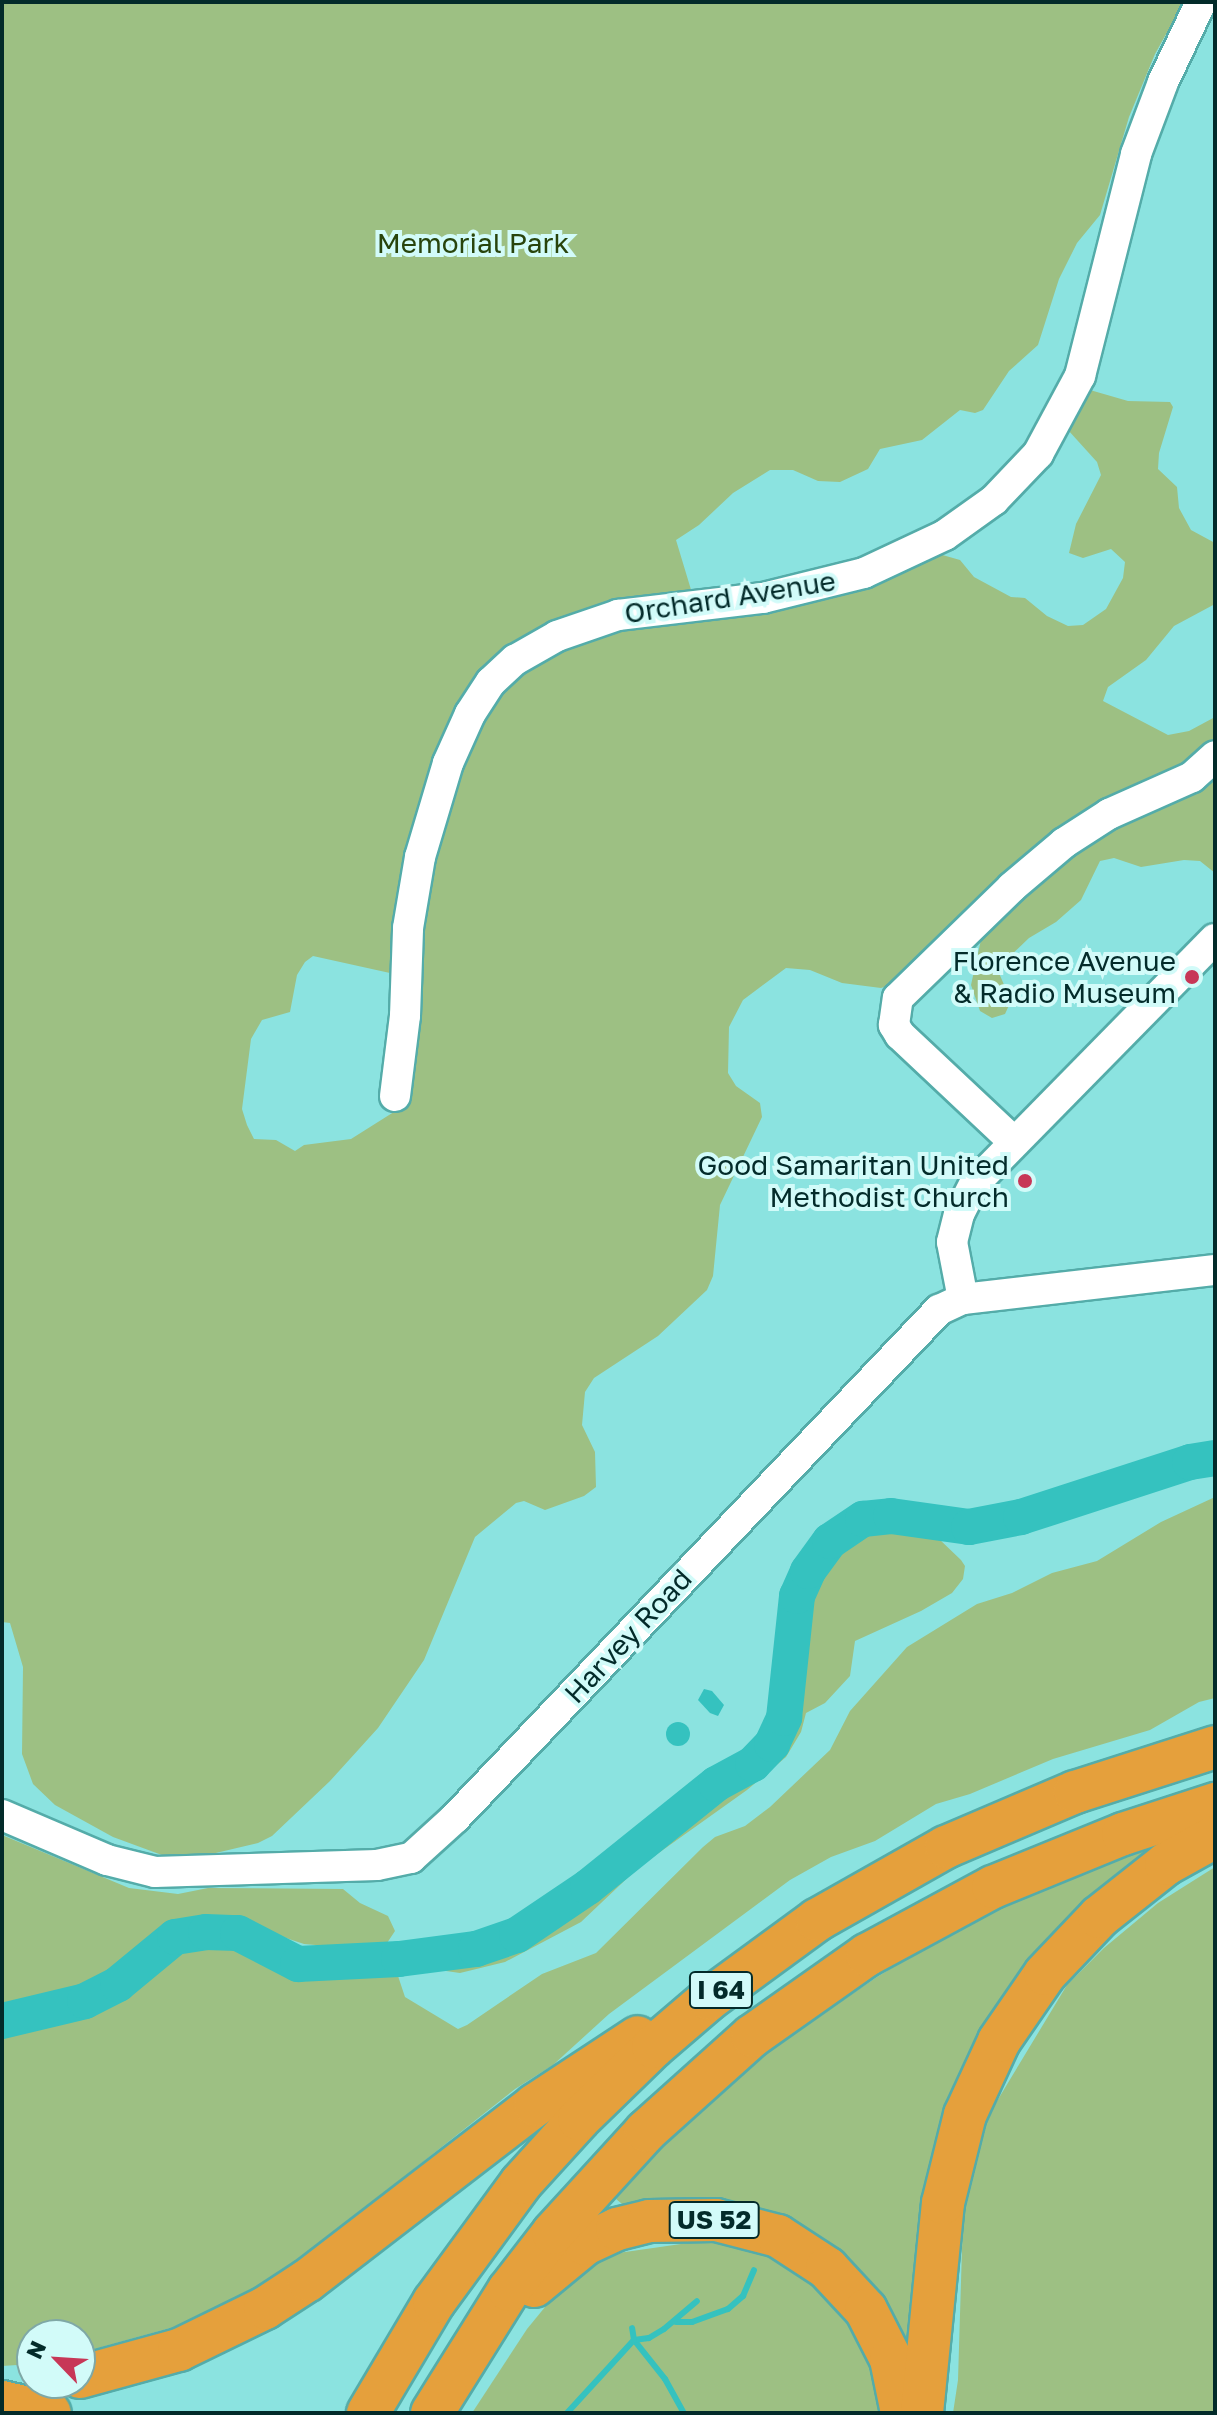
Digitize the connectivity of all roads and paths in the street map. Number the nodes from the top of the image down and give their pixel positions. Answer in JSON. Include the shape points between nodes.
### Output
{"nodes":[{"id":1,"x":1201,"y":2,"type":"edge"},
{"id":2,"x":1215,"y":756,"type":"edge"},
{"id":3,"x":1215,"y":939,"type":"edge"},
{"id":4,"x":395,"y":1096,"type":"dead end"},
{"id":5,"x":1013,"y":1141,"type":"junction"},
{"id":6,"x":1215,"y":1270,"type":"edge"},
{"id":7,"x":963,"y":1299,"type":"junction"},
{"id":8,"x":1215,"y":1747,"type":"edge"},
{"id":9,"x":1215,"y":1804,"type":"edge"},
{"id":10,"x":2,"y":1815,"type":"edge"},
{"id":11,"x":1215,"y":1837,"type":"edge"},
{"id":12,"x":709,"y":1999,"type":"junction"},
{"id":13,"x":468,"y":2352,"type":"junction"},
{"id":14,"x":96,"y":2373,"type":"edge"},
{"id":15,"x":2,"y":2402,"type":"edge"},
{"id":16,"x":50,"y":2413,"type":"edge"},
{"id":17,"x":368,"y":2413,"type":"edge"},
{"id":18,"x":432,"y":2413,"type":"edge"},
{"id":19,"x":902,"y":2413,"type":"edge"},
{"id":20,"x":922,"y":2413,"type":"edge"}],
"edges":[{"from":1,"to":4,"type":"street","name":"Orchard Avenue","via":[[1136,154],[1094,330],[1074,390],[1038,454],[994,500],[945,535],[864,573],[763,598],[618,615],[557,636],[515,660],[491,682],[448,763],[420,857],[408,928]]},
{"from":2,"to":5,"type":"street","via":[[1192,777],[1109,814],[1064,843],[898,998],[894,1025],[900,1035]]},
{"from":3,"to":5,"type":"street"},
{"from":5,"to":7,"type":"street","via":[[975,1183],[954,1228]]},
{"from":6,"to":7,"type":"street","name":"Harvey Road"},
{"from":7,"to":10,"type":"street","name":"Harvey Road","via":[[930,1317],[411,1858],[377,1865],[155,1872],[107,1860]]},
{"from":8,"to":12,"type":"highway","number":"I 64","via":[[1075,1792],[946,1847],[817,1920]]},
{"from":9,"to":13,"type":"highway","number":"I 64","via":[[1123,1834],[993,1887],[927,1920],[809,1994],[698,2082],[637,2140],[553,2233]]},
{"from":11,"to":20,"type":"highway","via":[[1130,1890],[1079,1936],[1020,2008],[987,2066],[965,2115],[943,2203]]},
{"from":12,"to":14,"type":"highway","via":[[546,2097],[265,2308],[179,2350]]},
{"from":12,"to":17,"type":"highway","number":"I 64","via":[[579,2119],[521,2183],[434,2302]]},
{"from":13,"to":18,"type":"highway","number":"I 64"},
{"from":13,"to":19,"type":"highway","number":"US 52","via":[[551,2269],[585,2244],[649,2221],[716,2220],[778,2236],[805,2251],[848,2288],[891,2359]]},
{"from":15,"to":16,"type":"highway"}]}
